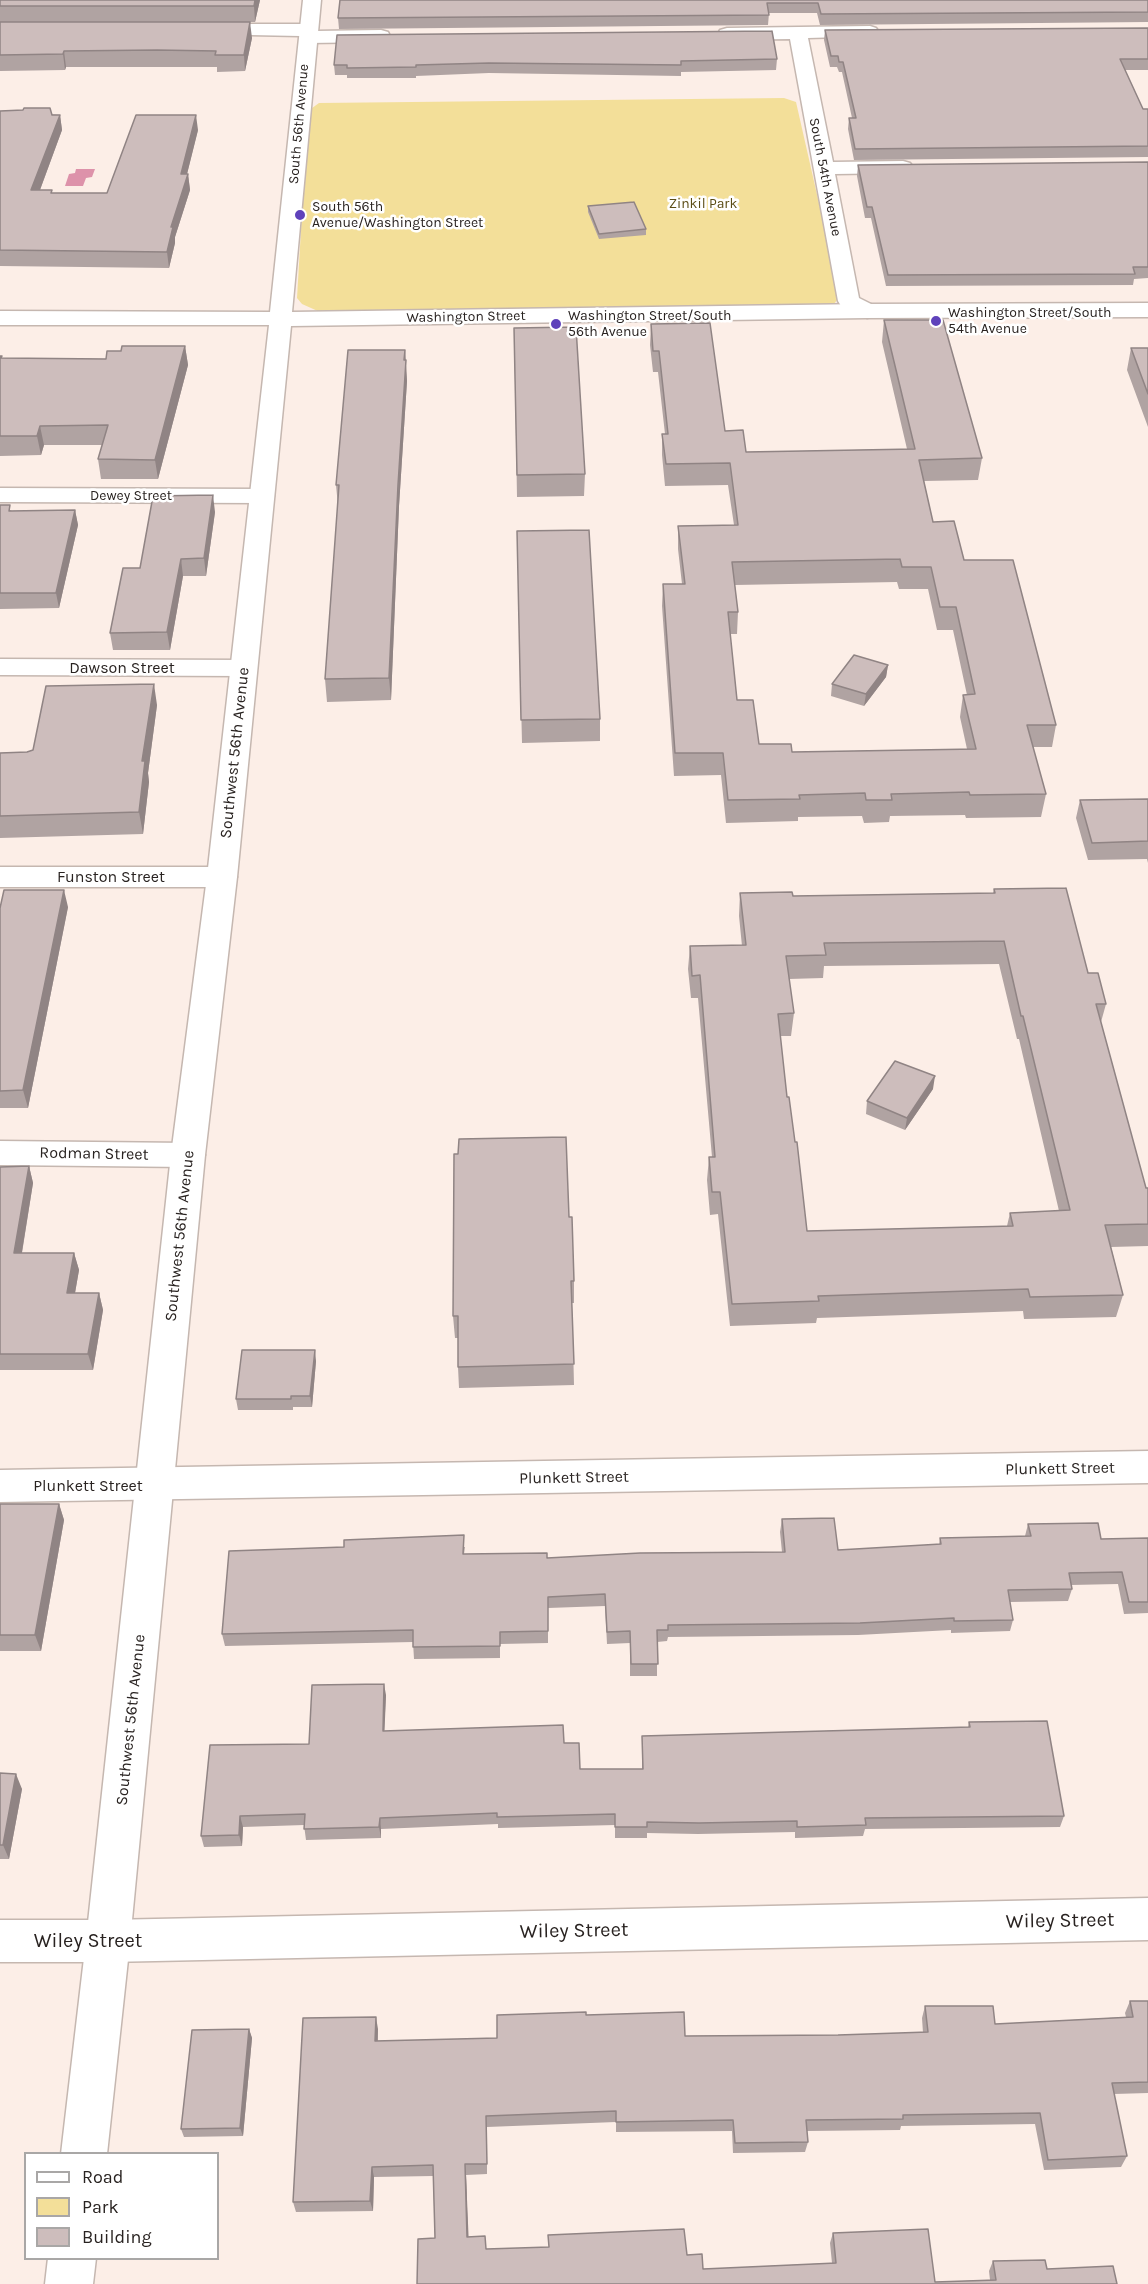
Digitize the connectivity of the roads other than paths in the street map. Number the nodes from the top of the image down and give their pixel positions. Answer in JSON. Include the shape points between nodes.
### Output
{"nodes":[{"id":1,"x":312,"y":0,"type":"edge"},
{"id":2,"x":189,"y":30,"type":"edge"},
{"id":3,"x":891,"y":32,"type":"edge"},
{"id":4,"x":308,"y":33,"type":"junction"},
{"id":5,"x":798,"y":33,"type":"junction"},
{"id":6,"x":703,"y":34,"type":"edge"},
{"id":7,"x":397,"y":36,"type":"edge"},
{"id":8,"x":928,"y":167,"type":"edge"},
{"id":9,"x":824,"y":168,"type":"junction"},
{"id":10,"x":1148,"y":310,"type":"edge"},
{"id":11,"x":867,"y":311,"type":"junction"},
{"id":12,"x":0,"y":318,"type":"edge"},
{"id":13,"x":281,"y":320,"type":"junction"},
{"id":14,"x":0,"y":495,"type":"edge"},
{"id":15,"x":262,"y":496,"type":"junction"},
{"id":16,"x":0,"y":667,"type":"edge"},
{"id":17,"x":244,"y":668,"type":"junction"},
{"id":18,"x":0,"y":877,"type":"edge"},
{"id":19,"x":222,"y":877,"type":"junction"},
{"id":20,"x":0,"y":1153,"type":"edge"},
{"id":21,"x":188,"y":1155,"type":"junction"},
{"id":22,"x":1148,"y":1467,"type":"edge"},
{"id":23,"x":154,"y":1485,"type":"junction"},
{"id":24,"x":0,"y":1486,"type":"edge"},
{"id":25,"x":1148,"y":1919,"type":"edge"},
{"id":26,"x":0,"y":1941,"type":"edge"},
{"id":27,"x":108,"y":1941,"type":"junction"},
{"id":28,"x":84,"y":2152,"type":"edge"},
{"id":29,"x":72,"y":2260,"type":"edge"},
{"id":30,"x":69,"y":2284,"type":"edge"}],
"edges":[{"from":1,"to":4,"type":"street","name":"South 56th Avenue"},
{"from":2,"to":4,"type":"street"},
{"from":3,"to":5,"type":"street"},
{"from":4,"to":7,"type":"street"},
{"from":4,"to":13,"type":"street","name":"South 56th Avenue"},
{"from":5,"to":6,"type":"street"},
{"from":5,"to":9,"type":"street","name":"South 54th Avenue"},
{"from":8,"to":9,"type":"street"},
{"from":9,"to":11,"type":"street","name":"South 54th Avenue","via":[[849,301]]},
{"from":10,"to":11,"type":"street","name":"Washington Street"},
{"from":11,"to":13,"type":"street","name":"Washington Street"},
{"from":12,"to":13,"type":"street","name":"Washington Street"},
{"from":13,"to":15,"type":"street","name":"Southwest 56th Avenue"},
{"from":14,"to":15,"type":"street","name":"Dewey Street"},
{"from":15,"to":17,"type":"street","name":"Southwest 56th Avenue"},
{"from":16,"to":17,"type":"street","name":"Dawson Street"},
{"from":17,"to":19,"type":"street","name":"Southwest 56th Avenue"},
{"from":18,"to":19,"type":"street","name":"Funston Street"},
{"from":19,"to":21,"type":"street","name":"Southwest 56th Avenue"},
{"from":20,"to":21,"type":"street","name":"Rodman Street"},
{"from":21,"to":23,"type":"street","name":"Southwest 56th Avenue"},
{"from":22,"to":23,"type":"street","name":"Plunkett Street"},
{"from":23,"to":24,"type":"street","name":"Plunkett Street"},
{"from":23,"to":27,"type":"street","name":"Southwest 56th Avenue"},
{"from":25,"to":27,"type":"street","name":"Wiley Street"},
{"from":26,"to":27,"type":"street","name":"Wiley Street"},
{"from":27,"to":28,"type":"street","name":"Southwest 56th Avenue"},
{"from":29,"to":30,"type":"street"}]}
